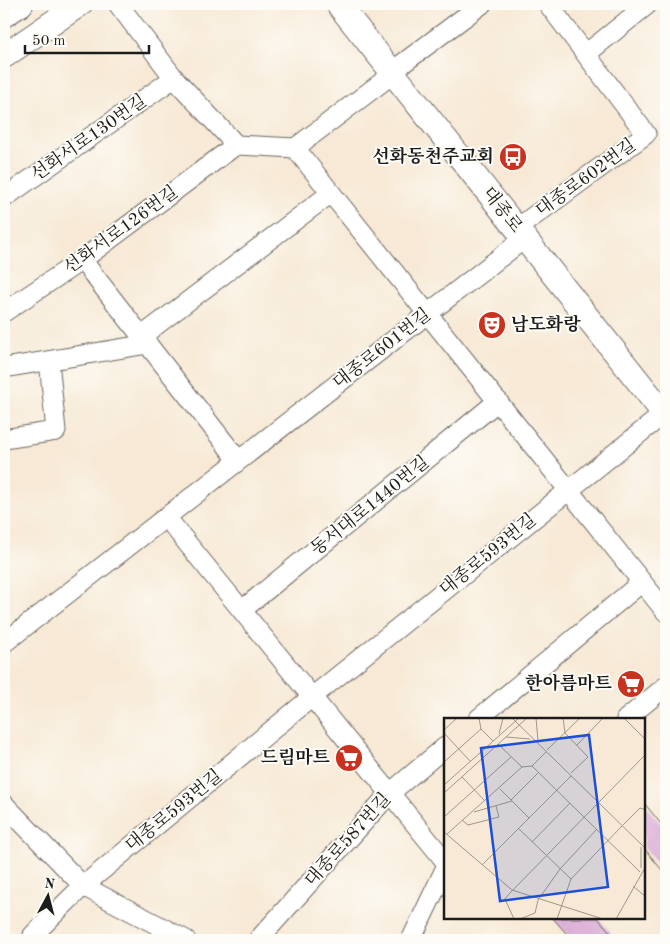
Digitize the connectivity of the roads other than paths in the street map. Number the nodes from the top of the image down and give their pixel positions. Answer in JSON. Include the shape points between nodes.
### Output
{"nodes":[{"id":1,"x":21,"y":4,"type":"edge"},
{"id":2,"x":80,"y":4,"type":"edge"},
{"id":3,"x":118,"y":4,"type":"edge"},
{"id":4,"x":482,"y":4,"type":"edge"},
{"id":5,"x":548,"y":4,"type":"edge"},
{"id":6,"x":648,"y":4,"type":"edge"},
{"id":7,"x":344,"y":7,"type":"edge"},
{"id":8,"x":4,"y":15,"type":"edge"},
{"id":9,"x":586,"y":54,"type":"junction"},
{"id":10,"x":4,"y":56,"type":"edge"},
{"id":11,"x":398,"y":69,"type":"junction"},
{"id":12,"x":174,"y":78,"type":"junction"},
{"id":13,"x":236,"y":145,"type":"junction"},
{"id":14,"x":294,"y":148,"type":"junction"},
{"id":15,"x":331,"y":193,"type":"junction"},
{"id":16,"x":4,"y":198,"type":"edge"},
{"id":17,"x":526,"y":230,"type":"junction"},
{"id":18,"x":82,"y":260,"type":"junction"},
{"id":19,"x":4,"y":312,"type":"edge"},
{"id":20,"x":428,"y":314,"type":"junction"},
{"id":21,"x":145,"y":340,"type":"junction"},
{"id":22,"x":49,"y":361,"type":"junction"},
{"id":23,"x":4,"y":368,"type":"edge"},
{"id":24,"x":498,"y":402,"type":"junction"},
{"id":25,"x":666,"y":410,"type":"edge"},
{"id":26,"x":4,"y":439,"type":"edge"},
{"id":27,"x":238,"y":460,"type":"junction"},
{"id":28,"x":569,"y":490,"type":"junction"},
{"id":29,"x":166,"y":517,"type":"junction"},
{"id":30,"x":642,"y":582,"type":"junction"},
{"id":31,"x":242,"y":610,"type":"junction"},
{"id":32,"x":666,"y":612,"type":"edge"},
{"id":33,"x":4,"y":643,"type":"edge"},
{"id":34,"x":666,"y":686,"type":"edge"},
{"id":35,"x":312,"y":697,"type":"junction"},
{"id":36,"x":479,"y":718,"type":"edge"},
{"id":37,"x":627,"y":718,"type":"edge"},
{"id":38,"x":444,"y":748,"type":"edge"},
{"id":39,"x":390,"y":793,"type":"junction"},
{"id":40,"x":4,"y":804,"type":"edge"},
{"id":41,"x":444,"y":860,"type":"edge"},
{"id":42,"x":444,"y":871,"type":"edge"},
{"id":43,"x":82,"y":886,"type":"junction"},
{"id":44,"x":35,"y":940,"type":"edge"},
{"id":45,"x":186,"y":940,"type":"edge"},
{"id":46,"x":258,"y":940,"type":"edge"},
{"id":47,"x":411,"y":940,"type":"edge"}],
"edges":[{"from":1,"to":8,"type":"main road"},
{"from":2,"to":10,"type":"main road"},
{"from":3,"to":12,"type":"street"},
{"from":4,"to":11,"type":"street"},
{"from":5,"to":9,"type":"street"},
{"from":6,"to":9,"type":"street"},
{"from":7,"to":11,"type":"main road","name":"대종로"},
{"from":9,"to":17,"type":"street","name":"대종로602번길","via":[[646,134]]},
{"from":11,"to":14,"type":"street"},
{"from":11,"to":17,"type":"main road","name":"대종로"},
{"from":12,"to":13,"type":"street"},
{"from":12,"to":16,"type":"street","name":"선화서로130번길"},
{"from":13,"to":14,"type":"street"},
{"from":13,"to":18,"type":"street","name":"선화서로126번길"},
{"from":14,"to":15,"type":"street"},
{"from":15,"to":20,"type":"street"},
{"from":15,"to":21,"type":"street"},
{"from":17,"to":20,"type":"street","name":"대종로601번길"},
{"from":17,"to":25,"type":"main road","name":"대종로"},
{"from":18,"to":19,"type":"street","name":"선화서로126번길"},
{"from":18,"to":21,"type":"street"},
{"from":20,"to":24,"type":"street"},
{"from":20,"to":27,"type":"street","name":"대종로601번길"},
{"from":21,"to":22,"type":"street"},
{"from":21,"to":27,"type":"street"},
{"from":22,"to":23,"type":"street"},
{"from":22,"to":26,"type":"street","via":[[56,431]]},
{"from":24,"to":28,"type":"street"},
{"from":24,"to":31,"type":"street","name":"동서대로1440번길"},
{"from":25,"to":28,"type":"street","name":"대종로593번길"},
{"from":27,"to":29,"type":"street","name":"대종로601번길"},
{"from":28,"to":30,"type":"street"},
{"from":28,"to":35,"type":"street","name":"대종로593번길"},
{"from":29,"to":31,"type":"street"},
{"from":29,"to":33,"type":"street","name":"대종로601번길"},
{"from":30,"to":32,"type":"street"},
{"from":30,"to":36,"type":"street"},
{"from":31,"to":35,"type":"street"},
{"from":34,"to":37,"type":"street"},
{"from":35,"to":39,"type":"street"},
{"from":35,"to":43,"type":"street","name":"대종로593번길"},
{"from":38,"to":39,"type":"street","name":"대종로587번길"},
{"from":39,"to":41,"type":"street"},
{"from":39,"to":46,"type":"street","name":"대종로587번길"},
{"from":40,"to":43,"type":"street"},
{"from":42,"to":47,"type":"street"},
{"from":43,"to":44,"type":"street","name":"대종로593번길","via":[[33,935]]},
{"from":43,"to":45,"type":"street"}]}
